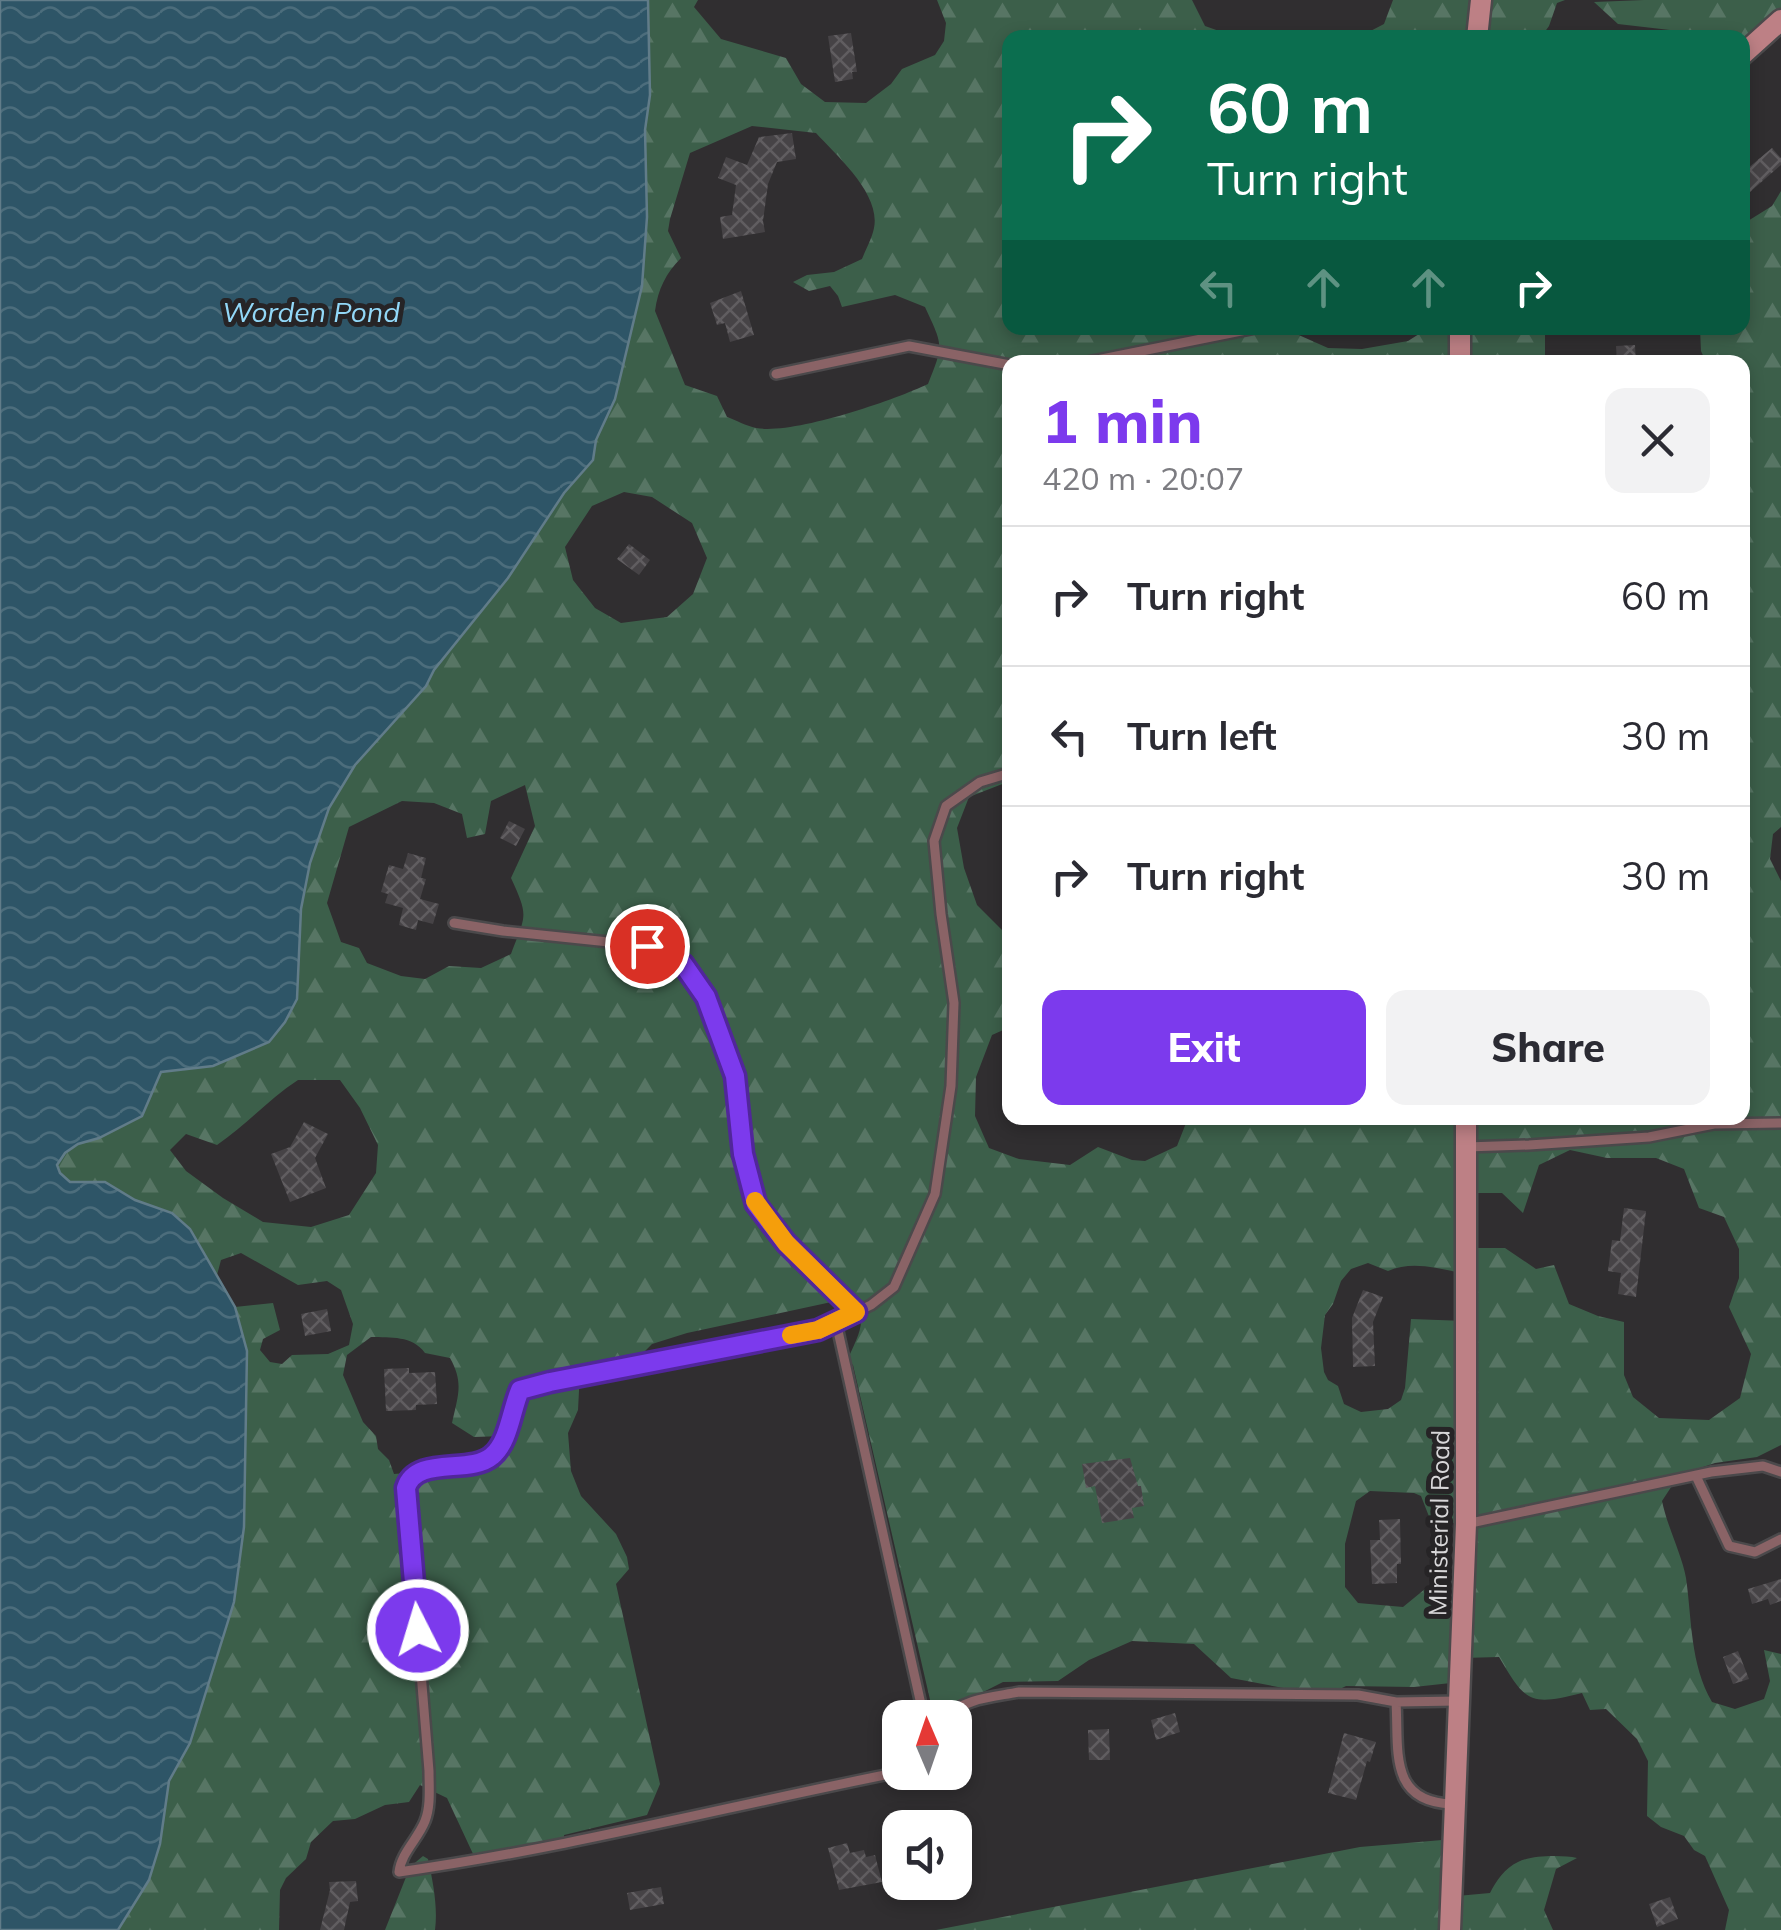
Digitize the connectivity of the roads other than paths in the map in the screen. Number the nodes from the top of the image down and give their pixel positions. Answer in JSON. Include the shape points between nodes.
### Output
{"nodes":[{"id":1,"x":1481,"y":0,"type":"edge"},
{"id":2,"x":1781,"y":20,"type":"edge"},
{"id":3,"x":1477,"y":30,"type":"edge"},
{"id":4,"x":1750,"y":48,"type":"edge"},
{"id":5,"x":1221,"y":335,"type":"edge"},
{"id":6,"x":1121,"y":355,"type":"edge"},
{"id":7,"x":1002,"y":363,"type":"edge"},
{"id":8,"x":776,"y":374,"type":"dead end"},
{"id":9,"x":1002,"y":775,"type":"edge"},
{"id":10,"x":454,"y":924,"type":"dead end"},
{"id":11,"x":1750,"y":1123,"type":"edge"},
{"id":12,"x":1781,"y":1123,"type":"edge"},
{"id":13,"x":1466,"y":1125,"type":"edge"},
{"id":14,"x":1709,"y":1125,"type":"edge"},
{"id":15,"x":1466,"y":1146,"type":"junction"},
{"id":16,"x":856,"y":1312,"type":"junction"},
{"id":17,"x":836,"y":1322,"type":"junction"},
{"id":18,"x":1781,"y":1472,"type":"edge"},
{"id":19,"x":1696,"y":1476,"type":"junction"},
{"id":20,"x":1466,"y":1524,"type":"junction"},
{"id":21,"x":1781,"y":1539,"type":"edge"},
{"id":22,"x":920,"y":1700,"type":"edge"},
{"id":23,"x":1459,"y":1701,"type":"junction"},
{"id":24,"x":972,"y":1702,"type":"edge"},
{"id":25,"x":1396,"y":1702,"type":"junction"},
{"id":26,"x":882,"y":1776,"type":"edge"},
{"id":27,"x":1455,"y":1804,"type":"junction"},
{"id":28,"x":1450,"y":1930,"type":"edge"}],
"edges":[{"from":1,"to":3,"type":"main road"},
{"from":2,"to":4,"type":"main road"},
{"from":5,"to":6,"type":"lane"},
{"from":7,"to":8,"type":"lane","via":[[909,346]]},
{"from":9,"to":16,"type":"lane","via":[[946,806],[934,841],[954,1003],[951,1086],[935,1194],[894,1287]]},
{"from":10,"to":16,"type":"lane","via":[[647,946],[683,964],[706,997],[735,1076],[756,1204]]},
{"from":11,"to":12,"type":"lane"},
{"from":13,"to":15,"type":"main road","name":"Ministerial Road"},
{"from":14,"to":15,"type":"lane","via":[[1649,1136]]},
{"from":15,"to":20,"type":"main road","name":"Ministerial Road"},
{"from":16,"to":17,"type":"lane"},
{"from":17,"to":22,"type":"lane"},
{"from":17,"to":26,"type":"lane","via":[[520,1390],[495,1454],[412,1474],[406,1488],[430,1772],[425,1821],[399,1872],[618,1834]]},
{"from":18,"to":19,"type":"lane","via":[[1762,1466]]},
{"from":19,"to":20,"type":"lane"},
{"from":19,"to":21,"type":"lane","via":[[1729,1546],[1755,1552]]},
{"from":20,"to":23,"type":"main road","name":"Ministerial Road"},
{"from":23,"to":25,"type":"lane"},
{"from":23,"to":27,"type":"main road","name":"Ministerial Road"},
{"from":24,"to":25,"type":"lane","via":[[1019,1692],[1358,1695]]},
{"from":25,"to":27,"type":"lane","via":[[1406,1784],[1420,1798]]},
{"from":27,"to":28,"type":"main road","name":"Ministerial Road"}]}
